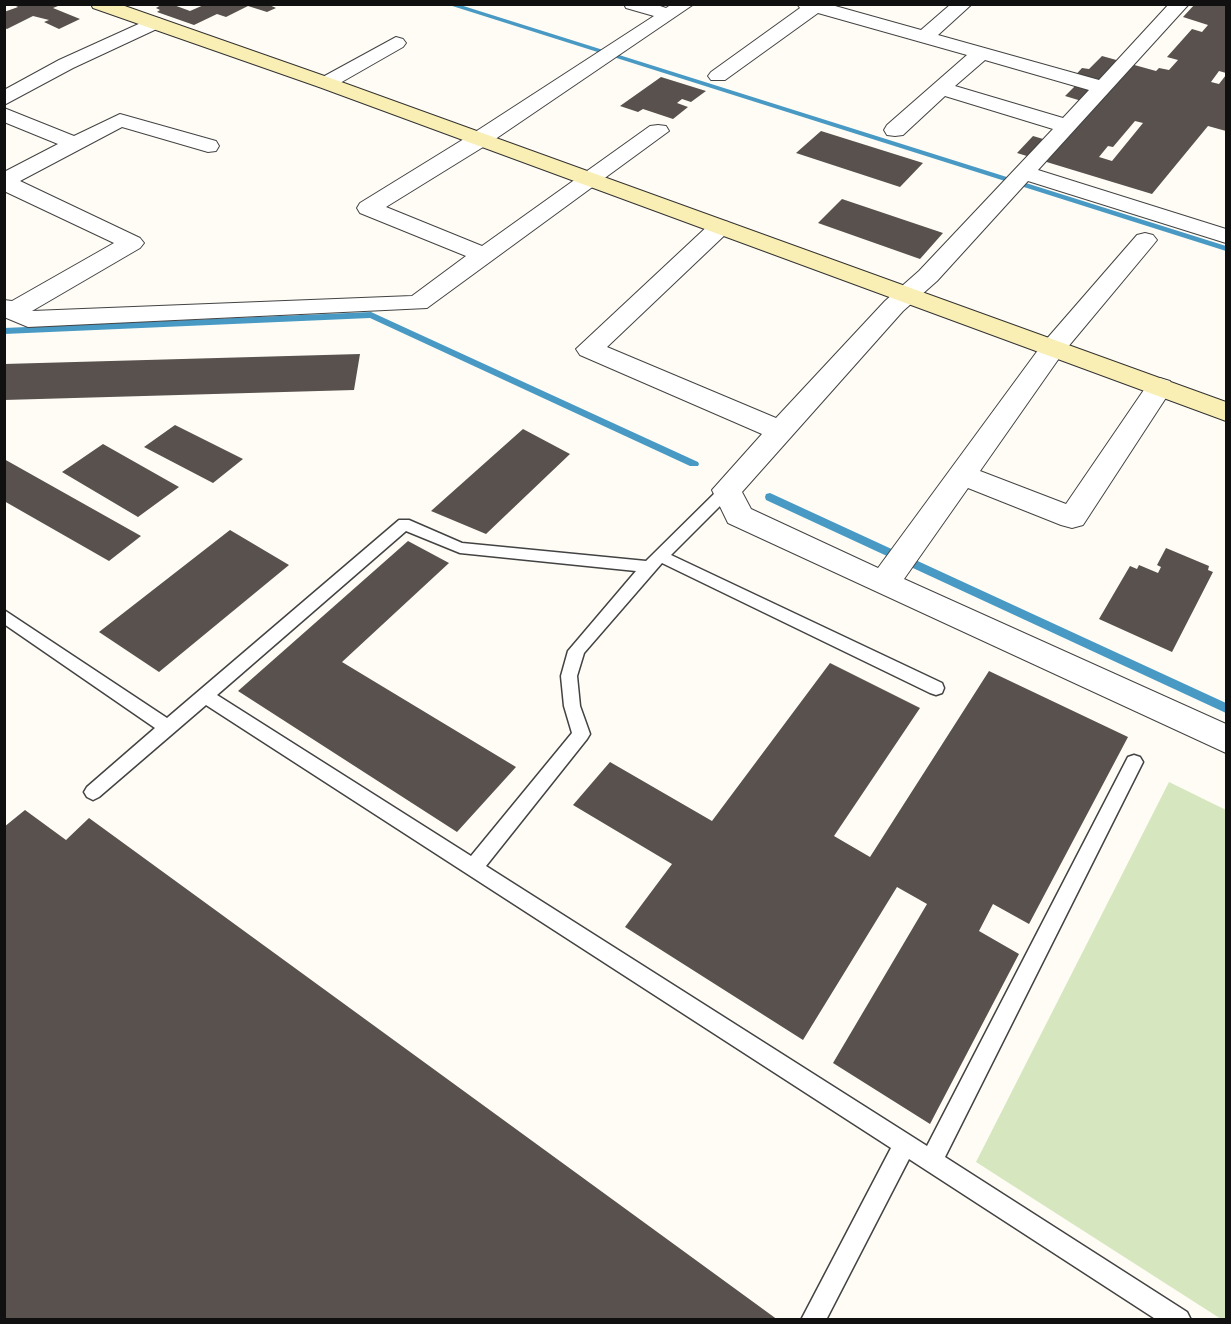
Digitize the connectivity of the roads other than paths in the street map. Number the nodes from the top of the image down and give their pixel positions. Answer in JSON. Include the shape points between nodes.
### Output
{"nodes":[{"id":1,"x":100,"y":4,"type":"edge"},
{"id":2,"x":633,"y":4,"type":"edge"},
{"id":3,"x":685,"y":4,"type":"edge"},
{"id":4,"x":963,"y":4,"type":"edge"},
{"id":5,"x":1180,"y":4,"type":"edge"},
{"id":6,"x":817,"y":6,"type":"edge"},
{"id":7,"x":151,"y":14,"type":"edge"},
{"id":8,"x":669,"y":15,"type":"junction"},
{"id":9,"x":924,"y":37,"type":"junction"},
{"id":10,"x":396,"y":43,"type":"dead end"},
{"id":11,"x":981,"y":53,"type":"junction"},
{"id":12,"x":718,"y":76,"type":"dead end"},
{"id":13,"x":326,"y":83,"type":"junction"},
{"id":14,"x":1102,"y":87,"type":"junction"},
{"id":15,"x":941,"y":88,"type":"junction"},
{"id":16,"x":4,"y":99,"type":"edge"},
{"id":17,"x":4,"y":114,"type":"edge"},
{"id":18,"x":1066,"y":126,"type":"junction"},
{"id":19,"x":895,"y":130,"type":"dead end"},
{"id":20,"x":658,"y":131,"type":"dead end"},
{"id":21,"x":480,"y":139,"type":"junction"},
{"id":22,"x":76,"y":144,"type":"junction"},
{"id":23,"x":208,"y":146,"type":"dead end"},
{"id":24,"x":589,"y":179,"type":"junction"},
{"id":25,"x":1018,"y":179,"type":"junction"},
{"id":26,"x":4,"y":182,"type":"edge"},
{"id":27,"x":720,"y":227,"type":"junction"},
{"id":28,"x":1227,"y":236,"type":"edge"},
{"id":29,"x":1144,"y":240,"type":"dead end"},
{"id":30,"x":484,"y":255,"type":"junction"},
{"id":31,"x":907,"y":296,"type":"junction"},
{"id":32,"x":9,"y":309,"type":"edge"},
{"id":33,"x":1053,"y":348,"type":"junction"},
{"id":34,"x":1160,"y":387,"type":"junction"},
{"id":35,"x":1227,"y":412,"type":"edge"},
{"id":36,"x":781,"y":431,"type":"junction"},
{"id":37,"x":962,"y":475,"type":"junction"},
{"id":38,"x":727,"y":490,"type":"junction"},
{"id":39,"x":654,"y":562,"type":"junction"},
{"id":40,"x":896,"y":566,"type":"junction"},
{"id":41,"x":4,"y":616,"type":"edge"},
{"id":42,"x":936,"y":688,"type":"dead end"},
{"id":43,"x":205,"y":696,"type":"junction"},
{"id":44,"x":168,"y":728,"type":"junction"},
{"id":45,"x":1227,"y":739,"type":"edge"},
{"id":46,"x":1134,"y":762,"type":"dead end"},
{"id":47,"x":93,"y":792,"type":"dead end"},
{"id":48,"x":473,"y":868,"type":"junction"},
{"id":49,"x":905,"y":1144,"type":"junction"},
{"id":50,"x":931,"y":1161,"type":"junction"},
{"id":51,"x":813,"y":1320,"type":"edge"},
{"id":52,"x":1179,"y":1320,"type":"edge"}],
"edges":[{"from":1,"to":7,"type":"street","via":[[128,15]]},
{"from":2,"to":8,"type":"street"},
{"from":3,"to":8,"type":"street"},
{"from":4,"to":9,"type":"street"},
{"from":5,"to":14,"type":"street"},
{"from":6,"to":9,"type":"street"},
{"from":6,"to":12,"type":"street"},
{"from":7,"to":13,"type":"street"},
{"from":7,"to":16,"type":"street"},
{"from":8,"to":21,"type":"street"},
{"from":9,"to":11,"type":"street"},
{"from":10,"to":13,"type":"street"},
{"from":11,"to":14,"type":"street"},
{"from":11,"to":15,"type":"street"},
{"from":13,"to":21,"type":"street"},
{"from":14,"to":18,"type":"street"},
{"from":15,"to":18,"type":"street"},
{"from":15,"to":19,"type":"street"},
{"from":17,"to":22,"type":"street"},
{"from":18,"to":25,"type":"street"},
{"from":20,"to":24,"type":"street"},
{"from":21,"to":24,"type":"street"},
{"from":21,"to":30,"type":"street","via":[[368,208]]},
{"from":22,"to":23,"type":"street","via":[[120,120]]},
{"from":22,"to":26,"type":"street"},
{"from":24,"to":27,"type":"street"},
{"from":24,"to":30,"type":"street"},
{"from":25,"to":28,"type":"street"},
{"from":25,"to":31,"type":"street"},
{"from":26,"to":32,"type":"street","via":[[132,243]]},
{"from":27,"to":31,"type":"street"},
{"from":27,"to":36,"type":"street","via":[[589,349]]},
{"from":29,"to":33,"type":"street"},
{"from":30,"to":32,"type":"street","via":[[418,303],[28,319]]},
{"from":31,"to":33,"type":"street"},
{"from":31,"to":36,"type":"street"},
{"from":33,"to":34,"type":"street"},
{"from":33,"to":37,"type":"street"},
{"from":34,"to":35,"type":"street"},
{"from":34,"to":37,"type":"street","via":[[1072,518]]},
{"from":36,"to":38,"type":"street"},
{"from":37,"to":40,"type":"street"},
{"from":38,"to":39,"type":"lane"},
{"from":38,"to":40,"type":"street","via":[[739,516]]},
{"from":39,"to":42,"type":"lane"},
{"from":39,"to":43,"type":"lane","via":[[460,548],[404,524]]},
{"from":39,"to":48,"type":"lane","via":[[576,651],[568,675],[581,734]]},
{"from":40,"to":45,"type":"street"},
{"from":41,"to":44,"type":"lane"},
{"from":43,"to":44,"type":"lane"},
{"from":43,"to":48,"type":"lane"},
{"from":44,"to":47,"type":"lane"},
{"from":46,"to":50,"type":"lane"},
{"from":48,"to":49,"type":"lane"},
{"from":49,"to":50,"type":"lane"},
{"from":49,"to":51,"type":"lane"},
{"from":50,"to":52,"type":"lane"}]}
